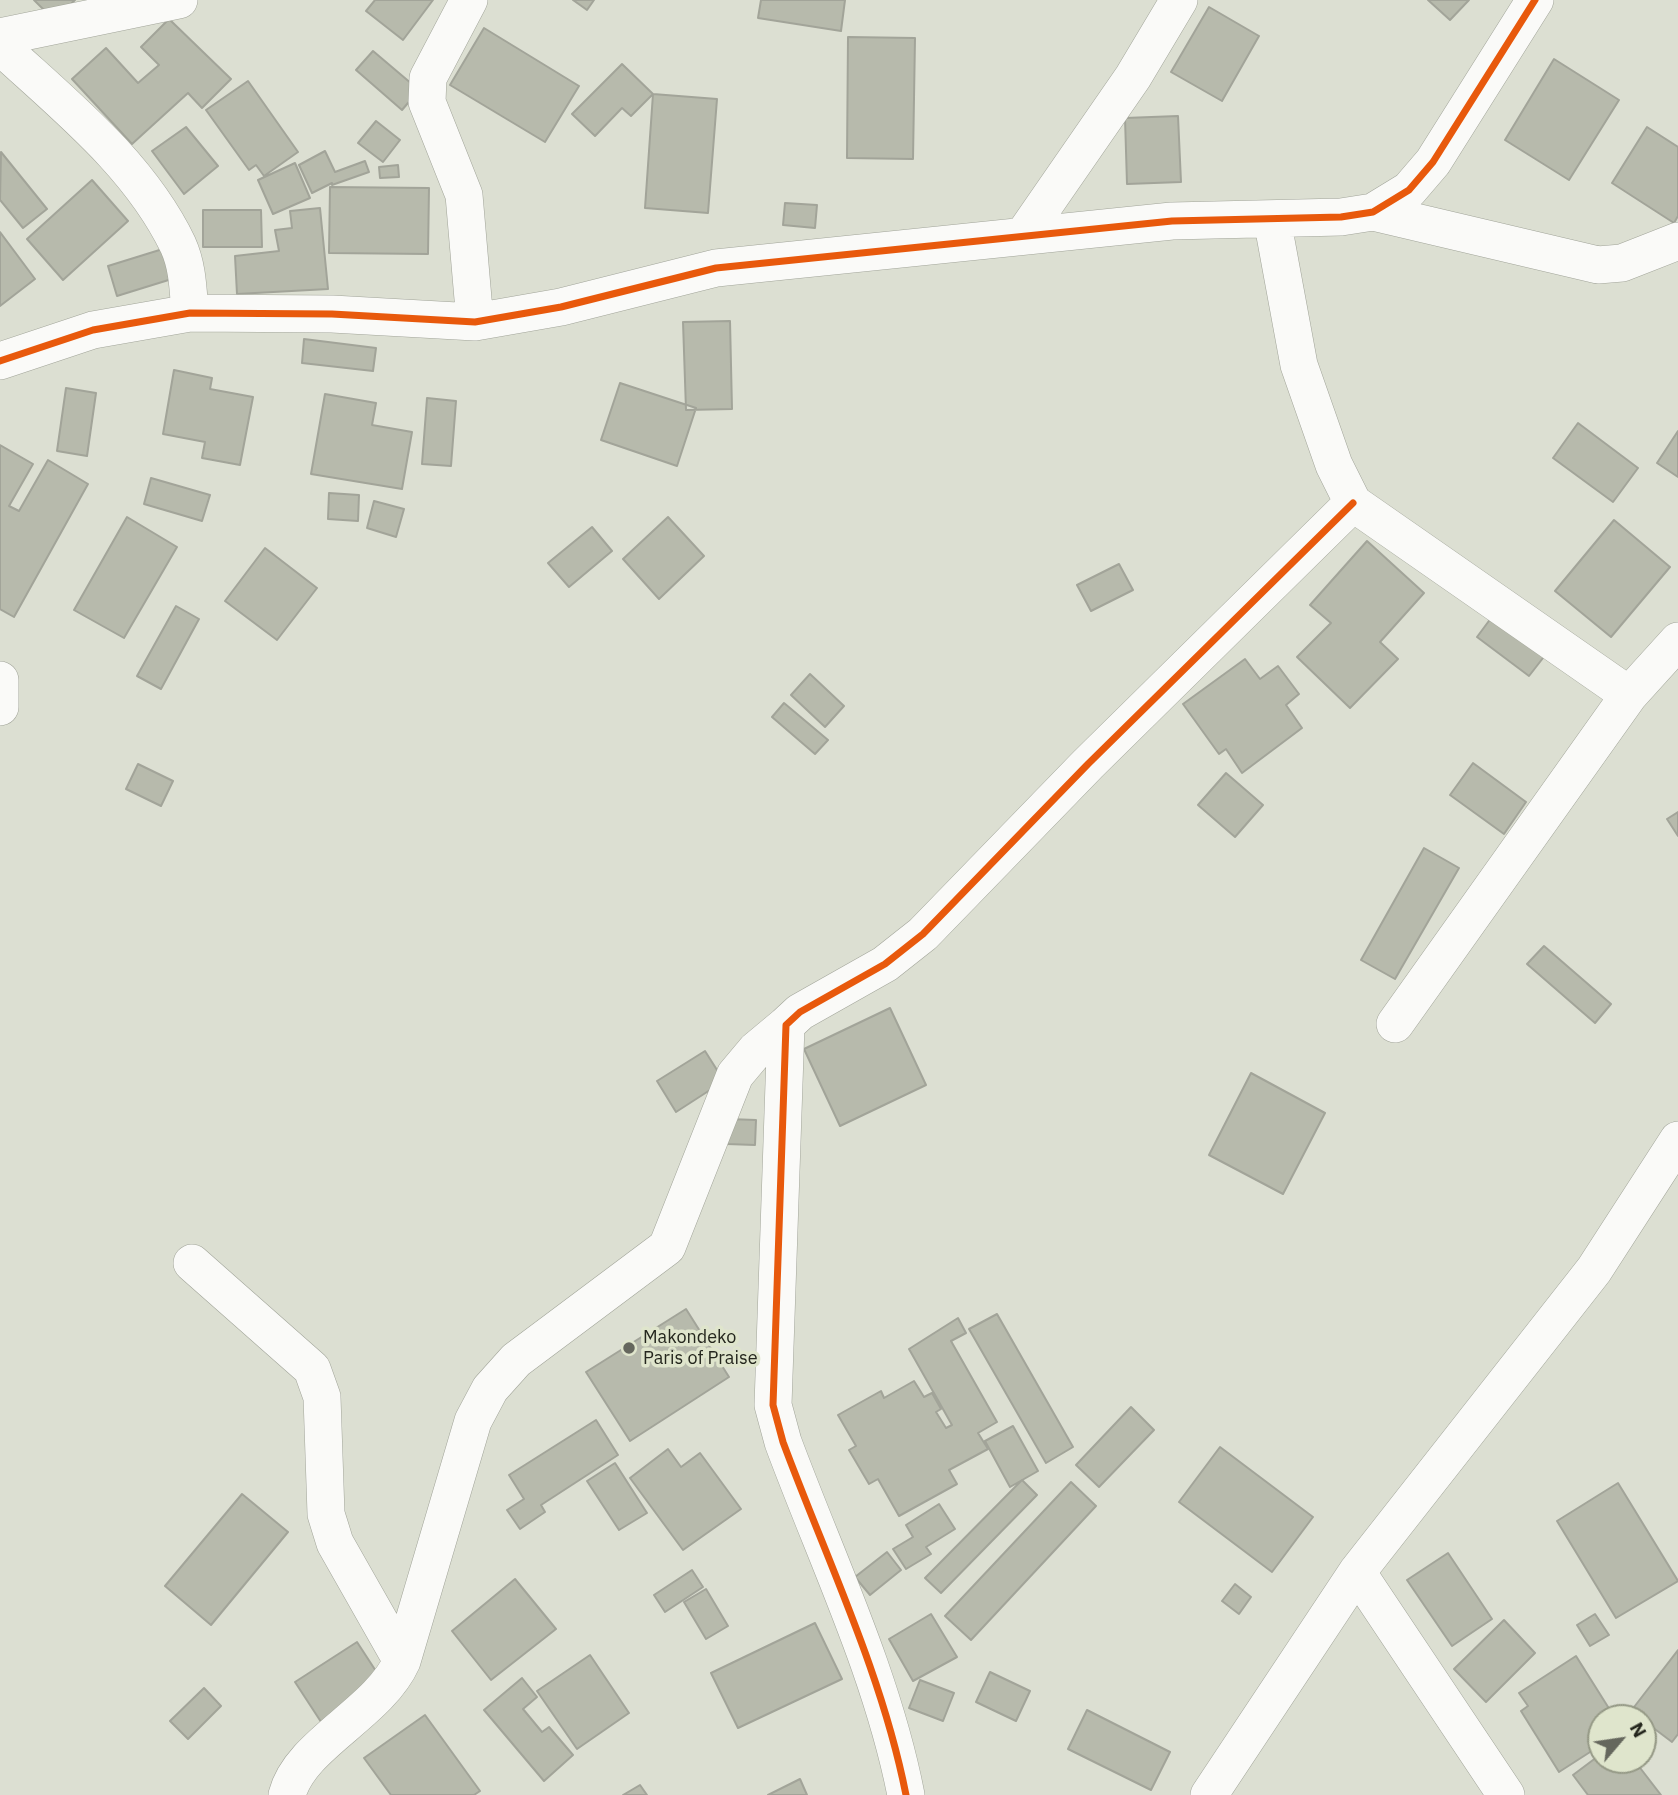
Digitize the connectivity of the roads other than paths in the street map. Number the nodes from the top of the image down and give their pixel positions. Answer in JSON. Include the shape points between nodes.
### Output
{"nodes":[{"id":1,"x":179,"y":0,"type":"edge"},
{"id":2,"x":469,"y":0,"type":"edge"},
{"id":3,"x":1179,"y":0,"type":"edge"},
{"id":4,"x":1535,"y":0,"type":"edge"},
{"id":5,"x":0,"y":37,"type":"edge"},
{"id":6,"x":0,"y":46,"type":"edge"},
{"id":7,"x":1373,"y":212,"type":"junction"},
{"id":8,"x":1272,"y":219,"type":"junction"},
{"id":9,"x":1023,"y":236,"type":"junction"},
{"id":10,"x":1678,"y":242,"type":"edge"},
{"id":11,"x":190,"y":313,"type":"junction"},
{"id":12,"x":475,"y":322,"type":"junction"},
{"id":13,"x":0,"y":361,"type":"edge"},
{"id":14,"x":1353,"y":503,"type":"junction"},
{"id":15,"x":1678,"y":641,"type":"edge"},
{"id":16,"x":0,"y":680,"type":"edge"},
{"id":17,"x":1629,"y":695,"type":"junction"},
{"id":18,"x":0,"y":707,"type":"edge"},
{"id":19,"x":1395,"y":1024,"type":"dead end"},
{"id":20,"x":786,"y":1025,"type":"junction"},
{"id":21,"x":1678,"y":1140,"type":"edge"},
{"id":22,"x":192,"y":1263,"type":"dead end"},
{"id":23,"x":1357,"y":1572,"type":"junction"},
{"id":24,"x":402,"y":1661,"type":"junction"},
{"id":25,"x":287,"y":1795,"type":"edge"},
{"id":26,"x":906,"y":1795,"type":"edge"},
{"id":27,"x":1209,"y":1795,"type":"edge"},
{"id":28,"x":1506,"y":1795,"type":"edge"}],
"edges":[{"from":1,"to":5,"type":"street"},
{"from":2,"to":12,"type":"street","via":[[428,78],[427,102],[464,195]]},
{"from":3,"to":9,"type":"street","via":[[1133,77]]},
{"from":4,"to":7,"type":"street","via":[[1433,162],[1409,190]]},
{"from":6,"to":11,"type":"street","via":[[84,122],[132,175],[178,246],[187,274]]},
{"from":7,"to":8,"type":"street"},
{"from":7,"to":10,"type":"street","via":[[1598,265],[1622,263]]},
{"from":8,"to":9,"type":"street","via":[[1172,221]]},
{"from":8,"to":14,"type":"street","via":[[1299,365],[1334,465]]},
{"from":9,"to":12,"type":"street","via":[[716,268],[561,307]]},
{"from":11,"to":12,"type":"street"},
{"from":11,"to":13,"type":"street","via":[[93,330]]},
{"from":14,"to":17,"type":"street"},
{"from":14,"to":20,"type":"street","via":[[923,934],[885,964],[800,1012]]},
{"from":15,"to":17,"type":"street"},
{"from":16,"to":18,"type":"street"},
{"from":17,"to":19,"type":"street"},
{"from":20,"to":24,"type":"street","via":[[735,1075],[667,1247],[516,1360],[490,1389],[473,1421]]},
{"from":20,"to":26,"type":"street","via":[[773,1405],[866,1658]]},
{"from":21,"to":23,"type":"street","via":[[1594,1270]]},
{"from":22,"to":24,"type":"street","via":[[312,1369],[319,1382],[326,1514],[335,1543]]},
{"from":23,"to":27,"type":"street"},
{"from":23,"to":28,"type":"street"},
{"from":24,"to":25,"type":"street","via":[[393,1681],[308,1760],[290,1783]]}]}
